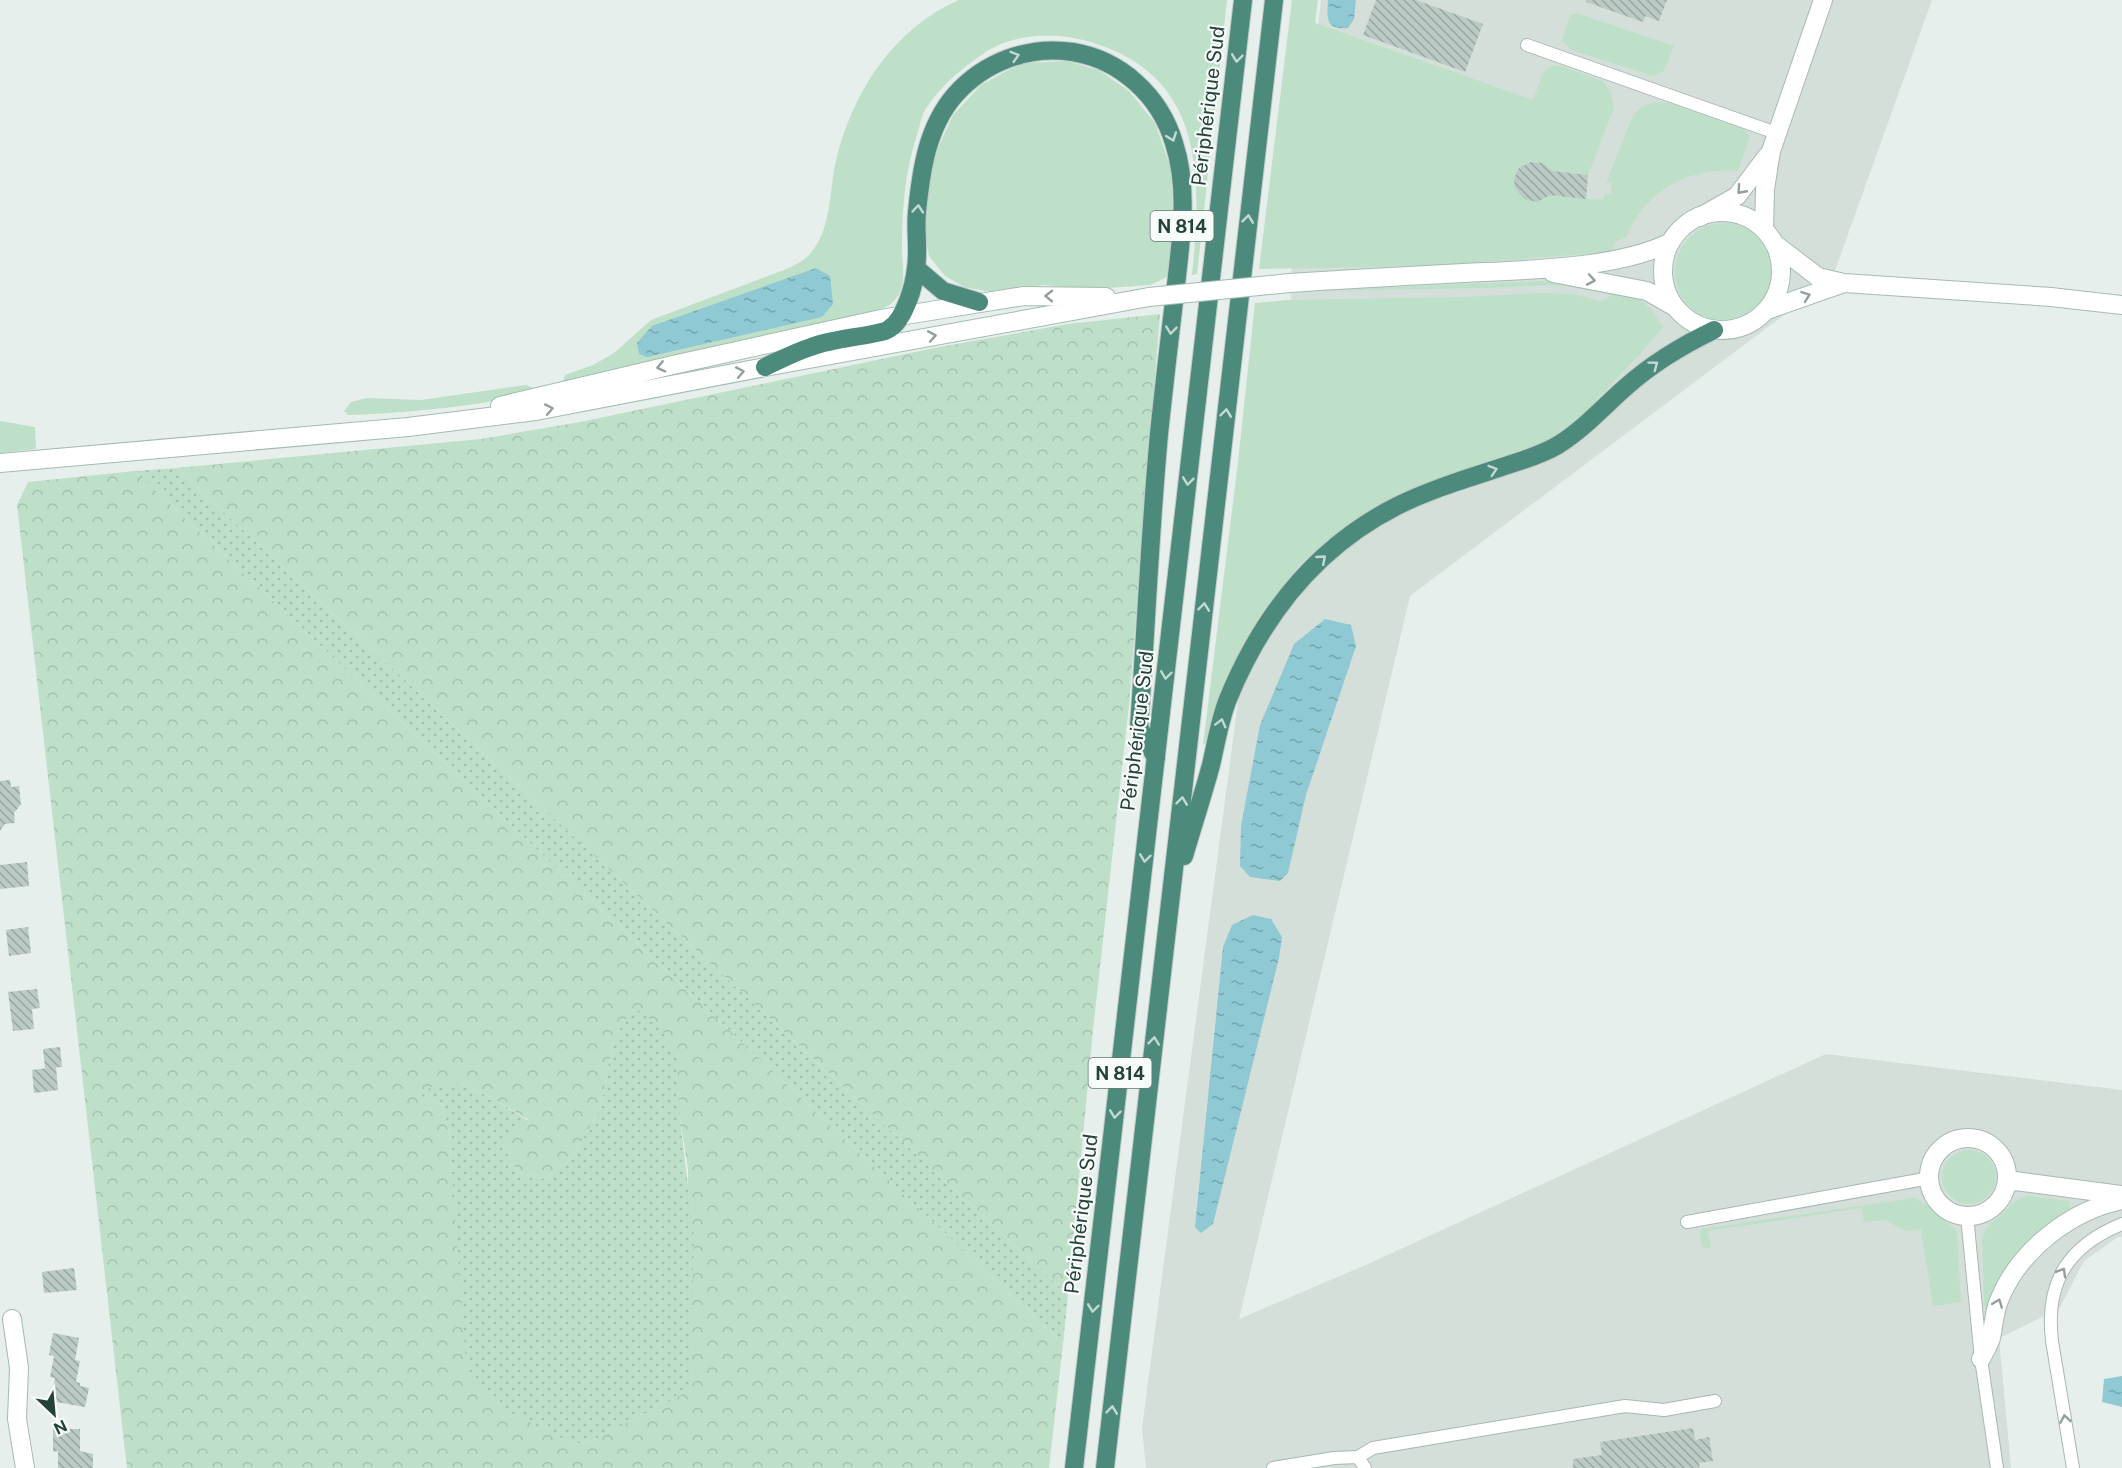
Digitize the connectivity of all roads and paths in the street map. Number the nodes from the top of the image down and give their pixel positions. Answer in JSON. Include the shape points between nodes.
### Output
{"nodes":[{"id":1,"x":1243,"y":0,"type":"edge"},
{"id":2,"x":1274,"y":0,"type":"edge"},
{"id":3,"x":1823,"y":0,"type":"edge"},
{"id":4,"x":1527,"y":45,"type":"dead end"},
{"id":5,"x":1776,"y":133,"type":"junction"},
{"id":6,"x":1771,"y":151,"type":"junction"},
{"id":7,"x":1700,"y":217,"type":"junction"},
{"id":8,"x":1764,"y":229,"type":"junction"},
{"id":9,"x":1671,"y":242,"type":"junction"},
{"id":10,"x":1776,"y":245,"type":"junction"},
{"id":11,"x":916,"y":268,"type":"junction"},
{"id":12,"x":1533,"y":269,"type":"junction"},
{"id":13,"x":1844,"y":283,"type":"junction"},
{"id":14,"x":1149,"y":297,"type":"junction"},
{"id":15,"x":979,"y":302,"type":"junction"},
{"id":16,"x":2122,"y":305,"type":"edge"},
{"id":17,"x":1675,"y":307,"type":"junction"},
{"id":18,"x":1767,"y":310,"type":"junction"},
{"id":19,"x":903,"y":315,"type":"junction"},
{"id":20,"x":1714,"y":330,"type":"junction"},
{"id":21,"x":765,"y":367,"type":"junction"},
{"id":22,"x":408,"y":427,"type":"junction"},
{"id":23,"x":0,"y":462,"type":"edge"},
{"id":24,"x":1156,"y":758,"type":"junction"},
{"id":25,"x":1170,"y":900,"type":"junction"},
{"id":26,"x":1930,"y":1179,"type":"junction"},
{"id":27,"x":2007,"y":1180,"type":"junction"},
{"id":28,"x":2122,"y":1195,"type":"edge"},
{"id":29,"x":2122,"y":1200,"type":"edge"},
{"id":30,"x":1967,"y":1216,"type":"junction"},
{"id":31,"x":1687,"y":1222,"type":"dead end"},
{"id":32,"x":2122,"y":1224,"type":"edge"},
{"id":33,"x":12,"y":1319,"type":"dead end"},
{"id":34,"x":1981,"y":1359,"type":"junction"},
{"id":35,"x":1715,"y":1401,"type":"dead end"},
{"id":36,"x":9,"y":1421,"type":"edge"},
{"id":37,"x":1358,"y":1457,"type":"junction"},
{"id":38,"x":25,"y":1468,"type":"edge"},
{"id":39,"x":1074,"y":1468,"type":"edge"},
{"id":40,"x":1106,"y":1468,"type":"edge"},
{"id":41,"x":1273,"y":1468,"type":"edge"},
{"id":42,"x":1365,"y":1468,"type":"edge"},
{"id":43,"x":1997,"y":1468,"type":"edge"},
{"id":44,"x":2073,"y":1468,"type":"edge"}],
"edges":[{"from":1,"to":24,"type":"highway","name":"Périphérique Sud","number":"N 814","one_way":true},
{"from":25,"to":2,"type":"highway","number":"N 814","one_way":true},
{"from":3,"to":5,"type":"main road"},
{"from":4,"to":5,"type":"lane"},
{"from":5,"to":6,"type":"main road"},
{"from":6,"to":7,"type":"main road","one_way":true,"via":[[1737,196]]},
{"from":6,"to":8,"type":"main road"},
{"from":7,"to":8,"type":"main road","via":[[1733,213]]},
{"from":7,"to":9,"type":"main road","via":[[1684,226]]},
{"from":8,"to":10,"type":"main road"},
{"from":9,"to":12,"type":"main road","via":[[1656,250],[1614,259]]},
{"from":9,"to":17,"type":"main road","via":[[1663,279]]},
{"from":10,"to":13,"type":"main road","via":[[1818,277]]},
{"from":10,"to":18,"type":"main road","via":[[1782,278],[1778,294]]},
{"from":11,"to":15,"type":"highway","via":[[943,291]]},
{"from":11,"to":19,"type":"highway"},
{"from":11,"to":24,"type":"highway","number":"N 814","one_way":true,"via":[[917,211],[929,143],[952,98],[982,71],[1028,53],[1052,50],[1084,54],[1124,73],[1156,104],[1175,145],[1182,198],[1158,450],[1139,727]]},
{"from":12,"to":14,"type":"main road","bridge":true,"via":[[1290,283]]},
{"from":12,"to":17,"type":"main road","one_way":true,"via":[[1647,291]]},
{"from":13,"to":16,"type":"main road"},
{"from":18,"to":13,"type":"main road","one_way":true},
{"from":14,"to":15,"type":"main road","one_way":true,"via":[[1024,296]]},
{"from":21,"to":14,"type":"main road","one_way":true},
{"from":15,"to":19,"type":"main road"},
{"from":17,"to":20,"type":"main road","via":[[1694,324]]},
{"from":18,"to":20,"type":"main road","via":[[1750,324]]},
{"from":19,"to":21,"type":"highway","via":[[888,330],[812,346]]},
{"from":19,"to":22,"type":"main road","one_way":true},
{"from":25,"to":20,"type":"highway","number":"N 814","one_way":true,"via":[[1227,701],[1253,645],[1276,608],[1308,572],[1368,523],[1398,506],[1557,446],[1627,385],[1664,358]]},
{"from":22,"to":21,"type":"main road","one_way":true,"via":[[536,411]]},
{"from":22,"to":23,"type":"main road"},
{"from":24,"to":39,"type":"highway","name":"Périphérique Sud","number":"N 814","one_way":true},
{"from":40,"to":25,"type":"highway","number":"N 814","one_way":true},
{"from":26,"to":27,"type":"main road","via":[[1932,1163],[1941,1150],[1954,1141],[1969,1138],[1997,1151],[2005,1164]]},
{"from":26,"to":30,"type":"main road","via":[[1941,1204],[1953,1213]]},
{"from":26,"to":31,"type":"lane"},
{"from":27,"to":28,"type":"main road"},
{"from":27,"to":30,"type":"main road","via":[[1994,1206]]},
{"from":34,"to":29,"type":"main road","one_way":true,"via":[[2001,1295],[2026,1258],[2072,1220]]},
{"from":30,"to":34,"type":"lane"},
{"from":44,"to":32,"type":"lane","one_way":true,"via":[[2052,1341],[2051,1301],[2058,1279],[2078,1250],[2097,1235]]},
{"from":33,"to":36,"type":"main road","via":[[19,1368]]},
{"from":34,"to":43,"type":"lane"},
{"from":35,"to":37,"type":"lane","via":[[1664,1410],[1625,1406],[1373,1448]]},
{"from":36,"to":38,"type":"main road"},
{"from":37,"to":41,"type":"lane"},
{"from":37,"to":42,"type":"lane"}]}
